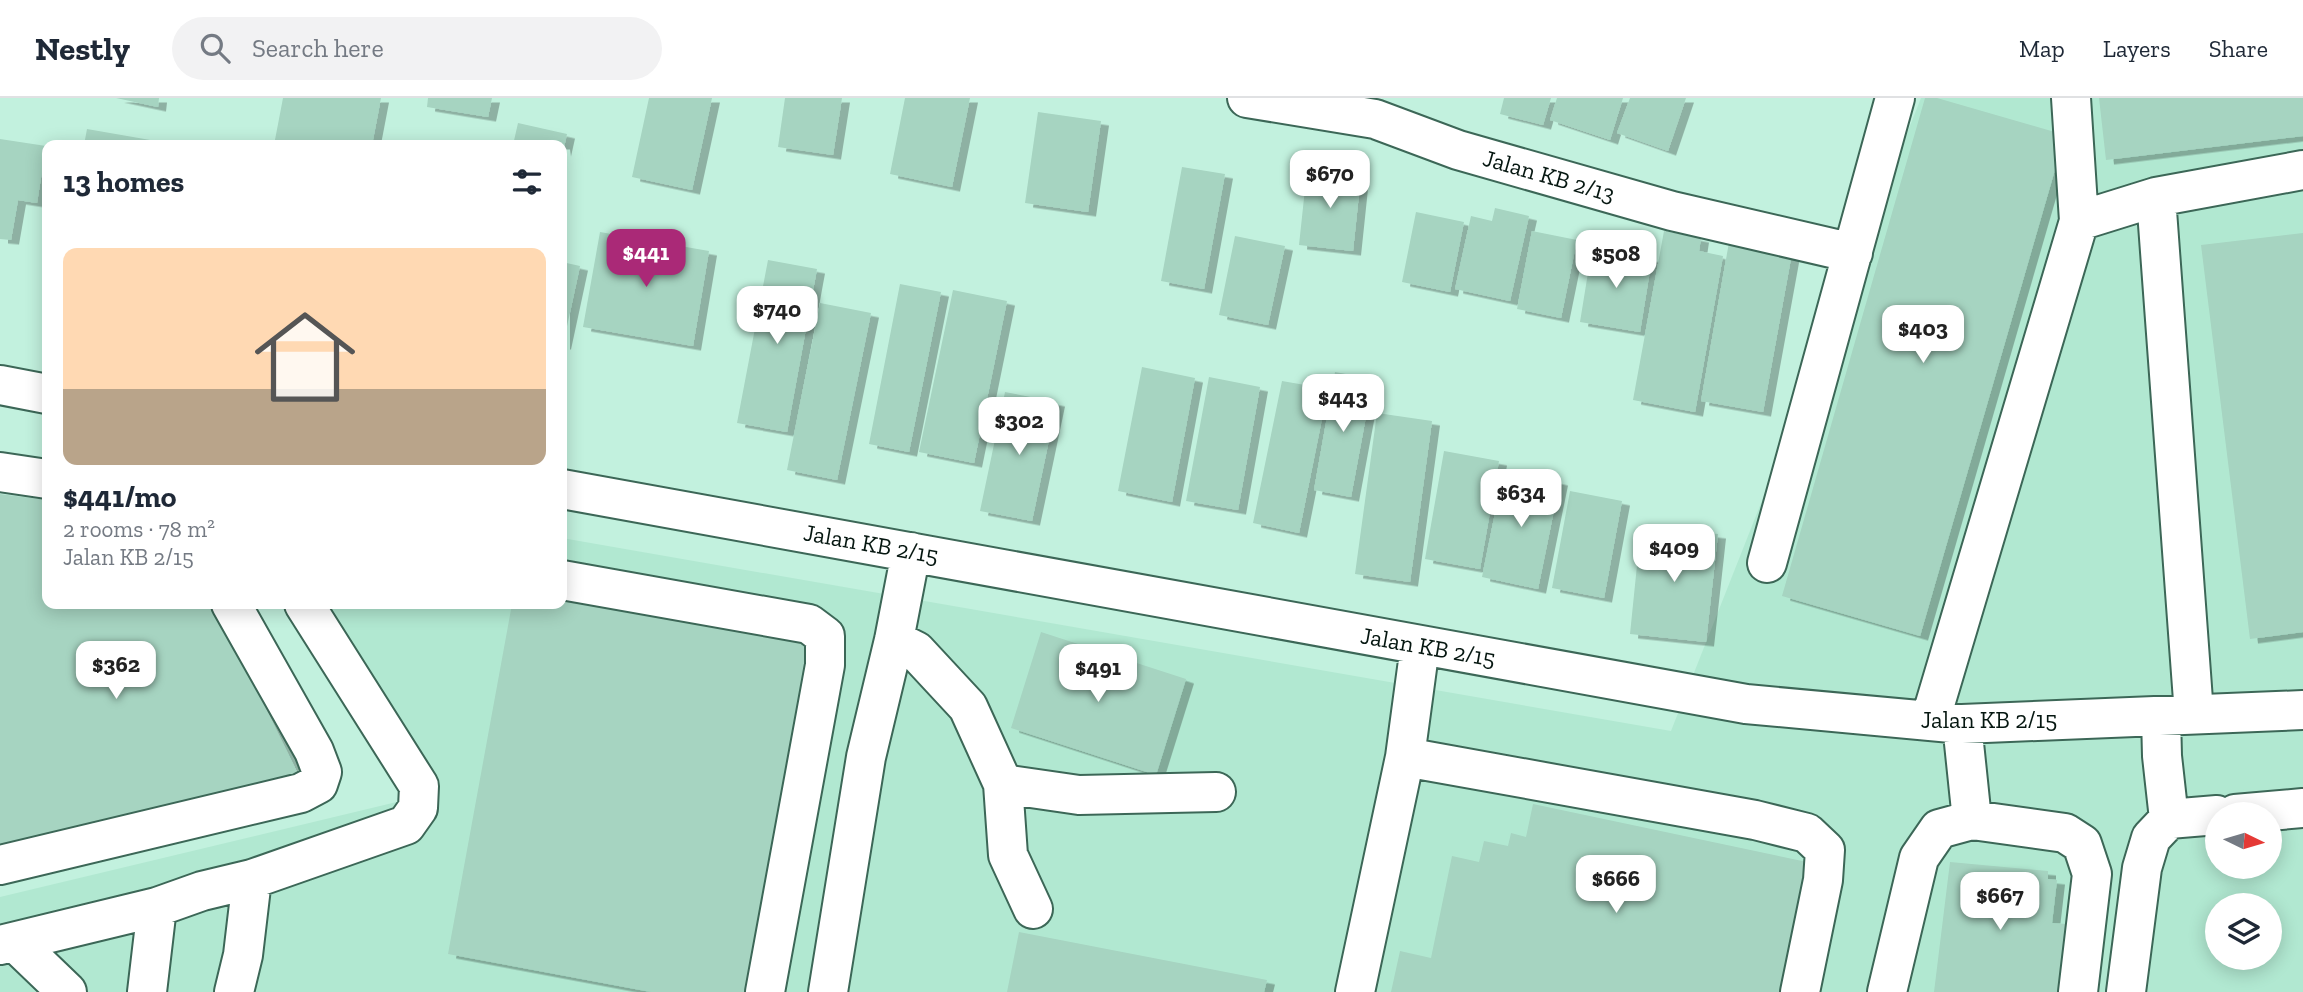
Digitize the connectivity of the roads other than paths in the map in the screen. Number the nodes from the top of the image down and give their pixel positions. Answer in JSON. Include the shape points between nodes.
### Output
{"nodes":[{"id":1,"x":1247,"y":98,"type":"edge"},
{"id":2,"x":1895,"y":98,"type":"edge"},
{"id":3,"x":2071,"y":98,"type":"edge"},
{"id":4,"x":1388,"y":108,"type":"edge"},
{"id":5,"x":2303,"y":170,"type":"edge"},
{"id":6,"x":2156,"y":198,"type":"junction"},
{"id":7,"x":2079,"y":222,"type":"junction"},
{"id":8,"x":1853,"y":253,"type":"junction"},
{"id":9,"x":0,"y":385,"type":"edge"},
{"id":10,"x":42,"y":393,"type":"edge"},
{"id":11,"x":0,"y":472,"type":"edge"},
{"id":12,"x":42,"y":478,"type":"edge"},
{"id":13,"x":567,"y":490,"type":"edge"},
{"id":14,"x":911,"y":552,"type":"junction"},
{"id":15,"x":1767,"y":563,"type":"dead end"},
{"id":16,"x":567,"y":581,"type":"edge"},
{"id":17,"x":234,"y":609,"type":"edge"},
{"id":18,"x":307,"y":609,"type":"edge"},
{"id":19,"x":894,"y":640,"type":"junction"},
{"id":20,"x":1420,"y":646,"type":"junction"},
{"id":21,"x":2303,"y":710,"type":"edge"},
{"id":22,"x":2177,"y":715,"type":"junction"},
{"id":23,"x":1946,"y":723,"type":"junction"},
{"id":24,"x":1405,"y":757,"type":"junction"},
{"id":25,"x":1003,"y":784,"type":"junction"},
{"id":26,"x":1216,"y":792,"type":"dead end"},
{"id":27,"x":2303,"y":808,"type":"edge"},
{"id":28,"x":2282,"y":810,"type":"edge"},
{"id":29,"x":2205,"y":816,"type":"edge"},
{"id":30,"x":2169,"y":819,"type":"junction"},
{"id":31,"x":1972,"y":820,"type":"junction"},
{"id":32,"x":0,"y":865,"type":"edge"},
{"id":33,"x":252,"y":879,"type":"junction"},
{"id":34,"x":157,"y":907,"type":"junction"},
{"id":35,"x":1033,"y":909,"type":"dead end"},
{"id":36,"x":8,"y":944,"type":"edge"},
{"id":37,"x":67,"y":992,"type":"edge"},
{"id":38,"x":147,"y":992,"type":"edge"},
{"id":39,"x":234,"y":992,"type":"edge"},
{"id":40,"x":765,"y":992,"type":"edge"},
{"id":41,"x":828,"y":992,"type":"edge"},
{"id":42,"x":1355,"y":992,"type":"edge"},
{"id":43,"x":1800,"y":992,"type":"edge"},
{"id":44,"x":1888,"y":992,"type":"edge"},
{"id":45,"x":2078,"y":992,"type":"edge"},
{"id":46,"x":2126,"y":992,"type":"edge"}],
"edges":[{"from":1,"to":4,"type":"street","name":"Jalan KB 2/13"},
{"from":2,"to":8,"type":"street"},
{"from":3,"to":7,"type":"street"},
{"from":4,"to":8,"type":"street","name":"Jalan KB 2/13","via":[[1458,150],[1672,211]]},
{"from":5,"to":6,"type":"street"},
{"from":6,"to":7,"type":"street"},
{"from":6,"to":22,"type":"street"},
{"from":7,"to":23,"type":"street"},
{"from":8,"to":15,"type":"street"},
{"from":9,"to":10,"type":"street"},
{"from":11,"to":12,"type":"street"},
{"from":13,"to":14,"type":"street","name":"Jalan KB 2/15"},
{"from":14,"to":19,"type":"street"},
{"from":14,"to":20,"type":"street","name":"Jalan KB 2/15"},
{"from":16,"to":40,"type":"street","via":[[809,624],[825,636],[825,665]]},
{"from":17,"to":32,"type":"street","via":[[314,751],[322,772],[318,784],[301,793]]},
{"from":18,"to":33,"type":"street","via":[[405,760],[419,786],[418,808],[406,825]]},
{"from":19,"to":25,"type":"street","via":[[916,651],[968,707]]},
{"from":19,"to":41,"type":"street","via":[[866,757]]},
{"from":20,"to":23,"type":"street","name":"Jalan KB 2/15","via":[[1746,704]]},
{"from":20,"to":24,"type":"street"},
{"from":21,"to":22,"type":"street","name":"Jalan KB 2/15"},
{"from":22,"to":23,"type":"street","name":"Jalan KB 2/15"},
{"from":22,"to":30,"type":"street","via":[[2162,756]]},
{"from":23,"to":31,"type":"street"},
{"from":24,"to":42,"type":"street"},
{"from":24,"to":43,"type":"street","via":[[1807,833],[1825,850],[1824,880]]},
{"from":25,"to":26,"type":"street","via":[[1079,794]]},
{"from":25,"to":35,"type":"street","via":[[1008,855]]},
{"from":27,"to":28,"type":"street"},
{"from":29,"to":30,"type":"street"},
{"from":30,"to":46,"type":"street","via":[[2151,838],[2142,868]]},
{"from":31,"to":44,"type":"street","via":[[1939,830],[1919,858]]},
{"from":31,"to":45,"type":"street","via":[[2065,833],[2082,844],[2092,874]]},
{"from":33,"to":34,"type":"street"},
{"from":33,"to":39,"type":"street"},
{"from":34,"to":36,"type":"street"},
{"from":34,"to":38,"type":"street"},
{"from":36,"to":37,"type":"street"}]}
